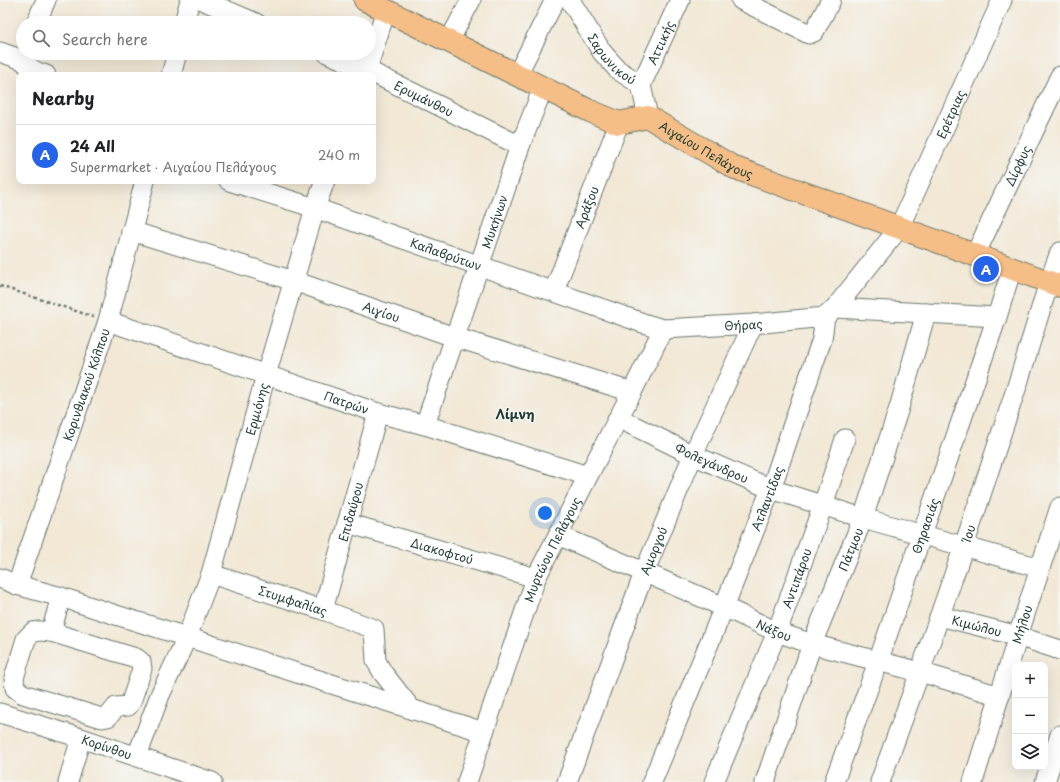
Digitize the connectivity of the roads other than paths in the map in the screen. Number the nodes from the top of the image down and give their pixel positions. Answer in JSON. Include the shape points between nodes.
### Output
{"nodes":[{"id":1,"x":46,"y":0,"type":"edge"},
{"id":2,"x":190,"y":0,"type":"edge"},
{"id":3,"x":202,"y":0,"type":"edge"},
{"id":4,"x":365,"y":0,"type":"edge"},
{"id":5,"x":471,"y":0,"type":"edge"},
{"id":6,"x":555,"y":0,"type":"edge"},
{"id":7,"x":570,"y":0,"type":"edge"},
{"id":8,"x":680,"y":0,"type":"edge"},
{"id":9,"x":740,"y":0,"type":"edge"},
{"id":10,"x":831,"y":0,"type":"edge"},
{"id":11,"x":1002,"y":0,"type":"edge"},
{"id":12,"x":386,"y":10,"type":"junction"},
{"id":13,"x":39,"y":16,"type":"edge"},
{"id":14,"x":186,"y":16,"type":"edge"},
{"id":15,"x":240,"y":16,"type":"edge"},
{"id":16,"x":449,"y":41,"type":"junction"},
{"id":17,"x":376,"y":42,"type":"edge"},
{"id":18,"x":0,"y":52,"type":"edge"},
{"id":19,"x":16,"y":55,"type":"edge"},
{"id":20,"x":26,"y":60,"type":"edge"},
{"id":21,"x":175,"y":60,"type":"edge"},
{"id":22,"x":341,"y":60,"type":"edge"},
{"id":23,"x":370,"y":60,"type":"edge"},
{"id":24,"x":35,"y":72,"type":"edge"},
{"id":25,"x":172,"y":72,"type":"edge"},
{"id":26,"x":364,"y":72,"type":"edge"},
{"id":27,"x":366,"y":72,"type":"edge"},
{"id":28,"x":517,"y":75,"type":"junction"},
{"id":29,"x":1060,"y":76,"type":"edge"},
{"id":30,"x":376,"y":78,"type":"edge"},
{"id":31,"x":641,"y":85,"type":"junction"},
{"id":32,"x":543,"y":88,"type":"junction"},
{"id":33,"x":648,"y":117,"type":"junction"},
{"id":34,"x":619,"y":123,"type":"junction"},
{"id":35,"x":520,"y":146,"type":"junction"},
{"id":36,"x":144,"y":184,"type":"edge"},
{"id":37,"x":239,"y":184,"type":"edge"},
{"id":38,"x":325,"y":184,"type":"edge"},
{"id":39,"x":315,"y":208,"type":"junction"},
{"id":40,"x":899,"y":228,"type":"junction"},
{"id":41,"x":131,"y":231,"type":"junction"},
{"id":42,"x":1060,"y":252,"type":"edge"},
{"id":43,"x":975,"y":255,"type":"junction"},
{"id":44,"x":479,"y":265,"type":"junction"},
{"id":45,"x":1012,"y":268,"type":"junction"},
{"id":46,"x":294,"y":281,"type":"junction"},
{"id":47,"x":1055,"y":284,"type":"edge"},
{"id":48,"x":554,"y":291,"type":"junction"},
{"id":49,"x":830,"y":313,"type":"junction"},
{"id":50,"x":926,"y":314,"type":"junction"},
{"id":51,"x":996,"y":317,"type":"junction"},
{"id":52,"x":108,"y":321,"type":"junction"},
{"id":53,"x":753,"y":324,"type":"junction"},
{"id":54,"x":662,"y":329,"type":"junction"},
{"id":55,"x":454,"y":337,"type":"junction"},
{"id":56,"x":266,"y":375,"type":"junction"},
{"id":57,"x":632,"y":392,"type":"junction"},
{"id":58,"x":378,"y":413,"type":"junction"},
{"id":59,"x":618,"y":418,"type":"junction"},
{"id":60,"x":425,"y":425,"type":"junction"},
{"id":61,"x":845,"y":439,"type":"dead end"},
{"id":62,"x":694,"y":455,"type":"junction"},
{"id":63,"x":588,"y":476,"type":"junction"},
{"id":64,"x":771,"y":489,"type":"junction"},
{"id":65,"x":823,"y":505,"type":"junction"},
{"id":66,"x":1060,"y":507,"type":"edge"},
{"id":67,"x":863,"y":518,"type":"junction"},
{"id":68,"x":347,"y":523,"type":"junction"},
{"id":69,"x":558,"y":535,"type":"junction"},
{"id":70,"x":922,"y":535,"type":"junction"},
{"id":71,"x":964,"y":546,"type":"junction"},
{"id":72,"x":1040,"y":568,"type":"junction"},
{"id":73,"x":644,"y":573,"type":"junction"},
{"id":74,"x":211,"y":574,"type":"junction"},
{"id":75,"x":536,"y":578,"type":"junction"},
{"id":76,"x":9,"y":582,"type":"edge"},
{"id":77,"x":61,"y":597,"type":"junction"},
{"id":78,"x":724,"y":607,"type":"junction"},
{"id":79,"x":323,"y":610,"type":"junction"},
{"id":80,"x":940,"y":616,"type":"junction"},
{"id":81,"x":51,"y":632,"type":"junction"},
{"id":82,"x":777,"y":632,"type":"junction"},
{"id":83,"x":1018,"y":636,"type":"junction"},
{"id":84,"x":187,"y":637,"type":"junction"},
{"id":85,"x":812,"y":644,"type":"junction"},
{"id":86,"x":1060,"y":650,"type":"edge"},
{"id":87,"x":878,"y":662,"type":"junction"},
{"id":88,"x":920,"y":672,"type":"junction"},
{"id":89,"x":1000,"y":696,"type":"junction"},
{"id":90,"x":412,"y":710,"type":"junction"},
{"id":91,"x":0,"y":713,"type":"edge"},
{"id":92,"x":484,"y":732,"type":"junction"},
{"id":93,"x":1060,"y":735,"type":"edge"},
{"id":94,"x":81,"y":738,"type":"junction"},
{"id":95,"x":137,"y":756,"type":"junction"},
{"id":96,"x":979,"y":762,"type":"junction"},
{"id":97,"x":68,"y":782,"type":"edge"},
{"id":98,"x":212,"y":782,"type":"edge"},
{"id":99,"x":467,"y":782,"type":"edge"},
{"id":100,"x":567,"y":782,"type":"edge"},
{"id":101,"x":652,"y":782,"type":"edge"},
{"id":102,"x":714,"y":782,"type":"edge"},
{"id":103,"x":765,"y":782,"type":"edge"},
{"id":104,"x":834,"y":782,"type":"edge"},
{"id":105,"x":880,"y":782,"type":"edge"},
{"id":106,"x":959,"y":782,"type":"edge"},
{"id":107,"x":973,"y":782,"type":"edge"},
{"id":108,"x":1045,"y":782,"type":"edge"}],
"edges":[{"from":1,"to":13,"type":"street"},
{"from":2,"to":14,"type":"street"},
{"from":3,"to":15,"type":"street"},
{"from":4,"to":12,"type":"main road"},
{"from":5,"to":16,"type":"street"},
{"from":6,"to":28,"type":"street"},
{"from":7,"to":31,"type":"street","name":"Σαρωνικού","via":[[602,52],[618,70]]},
{"from":8,"to":31,"type":"street","name":"Αττικής"},
{"from":9,"to":10,"type":"street","via":[[808,34],[814,32]]},
{"from":11,"to":40,"type":"street","name":"Ερέτριας"},
{"from":12,"to":16,"type":"main road"},
{"from":12,"to":17,"type":"street"},
{"from":16,"to":28,"type":"main road"},
{"from":18,"to":19,"type":"street"},
{"from":20,"to":24,"type":"street"},
{"from":21,"to":25,"type":"street"},
{"from":22,"to":26,"type":"street","name":"Ερυμάνθου"},
{"from":23,"to":27,"type":"street"},
{"from":28,"to":32,"type":"main road"},
{"from":29,"to":43,"type":"street","name":"Δίρφυς"},
{"from":30,"to":35,"type":"street","name":"Ερυμάνθου"},
{"from":31,"to":33,"type":"street","name":"Σαρωνικού"},
{"from":32,"to":34,"type":"main road"},
{"from":32,"to":35,"type":"street","name":"Μυκήνων"},
{"from":33,"to":34,"type":"main road","name":"Αιγαίου Πελάγους"},
{"from":33,"to":40,"type":"main road","name":"Αιγαίου Πελάγους","via":[[735,168]]},
{"from":34,"to":48,"type":"street","name":"Αράξου"},
{"from":35,"to":44,"type":"street","name":"Μυκήνων"},
{"from":36,"to":41,"type":"street","name":"Κορινθιακού Κόλπου"},
{"from":37,"to":39,"type":"street","name":"Καλαβρύτων"},
{"from":38,"to":39,"type":"street","name":"Ερμιόνης"},
{"from":39,"to":44,"type":"street","name":"Καλαβρύτων"},
{"from":39,"to":46,"type":"street","name":"Ερμιόνης"},
{"from":40,"to":43,"type":"main road","name":"Αιγαίου Πελάγους"},
{"from":40,"to":49,"type":"street"},
{"from":41,"to":46,"type":"street","name":"Αιγίου"},
{"from":41,"to":52,"type":"street","name":"Κορινθιακού Κόλπου"},
{"from":42,"to":47,"type":"street","name":"Ίου"},
{"from":43,"to":45,"type":"main road","name":"Αιγαίου Πελάγους"},
{"from":44,"to":48,"type":"street","name":"Καλαβρύτων"},
{"from":44,"to":55,"type":"street","name":"Μυκήνων"},
{"from":45,"to":47,"type":"main road","name":"Αιγαίου Πελάγους"},
{"from":45,"to":51,"type":"street","name":"Θηρασιάς"},
{"from":46,"to":55,"type":"street","name":"Αιγίου"},
{"from":46,"to":56,"type":"street","name":"Ερμιόνης"},
{"from":47,"to":71,"type":"street","name":"Ίου","via":[[1018,383]]},
{"from":48,"to":54,"type":"street","name":"Καλαβρύτων"},
{"from":49,"to":50,"type":"street","name":"Θήρας"},
{"from":49,"to":53,"type":"street","name":"Θήρας"},
{"from":49,"to":64,"type":"street","name":"Ατλαντίδας"},
{"from":50,"to":51,"type":"street","name":"Θήρας"},
{"from":50,"to":67,"type":"street","name":"Πάτμου"},
{"from":51,"to":70,"type":"street","name":"Θηρασιάς"},
{"from":52,"to":56,"type":"street","name":"Πατρών"},
{"from":52,"to":76,"type":"street","name":"Κορινθιακού Κόλπου"},
{"from":53,"to":54,"type":"street","name":"Θήρας"},
{"from":53,"to":62,"type":"street","name":"Αμοργού"},
{"from":54,"to":57,"type":"street","name":"Μυρτώου Πελάγους"},
{"from":55,"to":57,"type":"street","name":"Αιγίου"},
{"from":55,"to":60,"type":"street","name":"Μυκήνων"},
{"from":56,"to":58,"type":"street","name":"Πατρών"},
{"from":56,"to":74,"type":"street","name":"Ερμιόνης"},
{"from":57,"to":59,"type":"street","name":"Μυρτώου Πελάγους"},
{"from":58,"to":60,"type":"street","name":"Πατρών"},
{"from":58,"to":68,"type":"street","name":"Επιδαύρου"},
{"from":59,"to":62,"type":"street","name":"Φολεγάνδρου"},
{"from":59,"to":63,"type":"street","name":"Μυρτώου Πελάγους"},
{"from":60,"to":63,"type":"street","name":"Πατρών"},
{"from":61,"to":65,"type":"street","name":"Αντιπάρου"},
{"from":62,"to":64,"type":"street","name":"Φολεγάνδρου"},
{"from":62,"to":73,"type":"street","name":"Αμοργού"},
{"from":63,"to":69,"type":"street","name":"Μυρτώου Πελάγους"},
{"from":64,"to":65,"type":"street","name":"Φολεγάνδρου"},
{"from":64,"to":78,"type":"street","name":"Ατλαντίδας"},
{"from":65,"to":67,"type":"street","name":"Φολεγάνδρου"},
{"from":65,"to":82,"type":"street","name":"Αντιπάρου"},
{"from":66,"to":72,"type":"street","name":"Μήλου"},
{"from":67,"to":70,"type":"street","name":"Φολεγάνδρου"},
{"from":67,"to":85,"type":"street","name":"Πάτμου"},
{"from":68,"to":75,"type":"street","name":"Διακοφτού"},
{"from":68,"to":79,"type":"street","name":"Επιδαύρου"},
{"from":69,"to":73,"type":"street","name":"Νάξου"},
{"from":69,"to":75,"type":"street","name":"Μυρτώου Πελάγους"},
{"from":70,"to":71,"type":"street","name":"Φολεγάνδρου"},
{"from":70,"to":87,"type":"street","name":"Θηρασιάς"},
{"from":71,"to":72,"type":"street","name":"Φολεγάνδρου"},
{"from":71,"to":80,"type":"street","name":"Ίου"},
{"from":72,"to":83,"type":"street","name":"Μήλου"},
{"from":73,"to":78,"type":"street","name":"Νάξου"},
{"from":73,"to":100,"type":"street","name":"Αμοργού"},
{"from":74,"to":79,"type":"street","name":"Στυμφαλίας"},
{"from":74,"to":84,"type":"street","name":"Ερμιόνης"},
{"from":75,"to":92,"type":"street","name":"Μυρτώου Πελάγους"},
{"from":76,"to":77,"type":"street"},
{"from":77,"to":81,"type":"street"},
{"from":77,"to":84,"type":"street"},
{"from":78,"to":82,"type":"street","name":"Νάξου"},
{"from":78,"to":101,"type":"street","name":"Ατλαντίδας"},
{"from":79,"to":90,"type":"street","name":"Στυμφαλίας","via":[[374,629],[376,661]]},
{"from":80,"to":83,"type":"street","name":"Κιμώλου"},
{"from":80,"to":88,"type":"street","name":"Ίου"},
{"from":81,"to":81,"type":"street","via":[[33,632],[26,639],[14,678],[15,688],[23,694],[102,718],[108,717],[116,707],[128,706],[142,669],[141,662],[136,658]]},
{"from":82,"to":85,"type":"street","name":"Νάξου"},
{"from":82,"to":102,"type":"street","name":"Αντιπάρου"},
{"from":83,"to":86,"type":"street","name":"Κιμώλου"},
{"from":83,"to":89,"type":"street","name":"Μήλου"},
{"from":84,"to":90,"type":"street"},
{"from":84,"to":95,"type":"street","name":"Ερμιόνης","via":[[160,695]]},
{"from":85,"to":87,"type":"street","name":"Νάξου"},
{"from":85,"to":103,"type":"street","name":"Πάτμου"},
{"from":87,"to":88,"type":"street","name":"Νάξου"},
{"from":87,"to":104,"type":"street","name":"Θηρασιάς"},
{"from":88,"to":89,"type":"street","name":"Νάξου"},
{"from":88,"to":105,"type":"street","name":"Ίου"},
{"from":89,"to":96,"type":"street","name":"Μήλου"},
{"from":90,"to":92,"type":"street"},
{"from":91,"to":94,"type":"street","name":"Κορίνθου"},
{"from":92,"to":99,"type":"street","name":"Μυρτώου Πελάγους"},
{"from":93,"to":108,"type":"street"},
{"from":94,"to":95,"type":"street","name":"Κορίνθου"},
{"from":94,"to":97,"type":"street"},
{"from":95,"to":98,"type":"street","name":"Κορίνθου"},
{"from":96,"to":106,"type":"street","name":"Μήλου"},
{"from":96,"to":107,"type":"street"}]}
